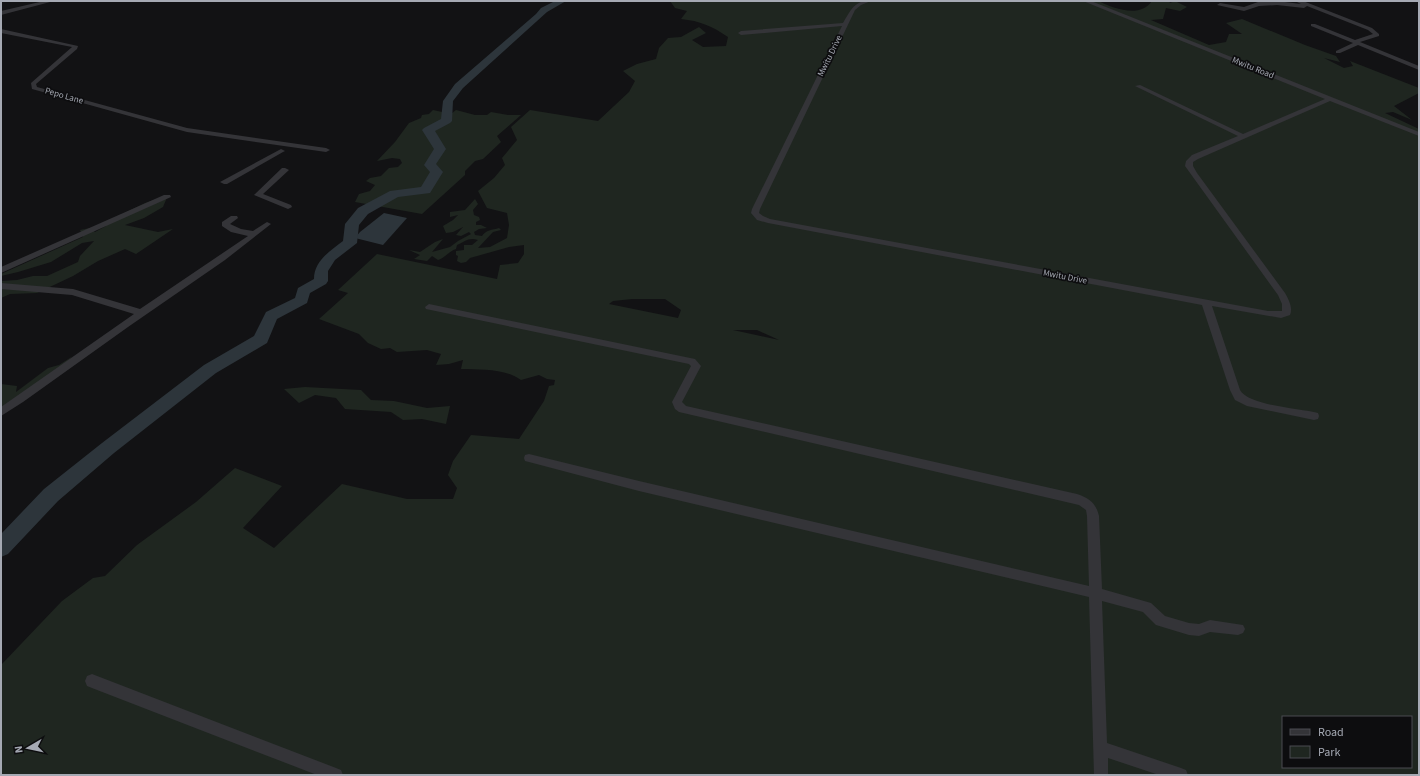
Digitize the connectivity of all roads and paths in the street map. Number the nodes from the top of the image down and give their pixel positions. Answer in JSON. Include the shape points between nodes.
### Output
{"nodes":[{"id":1,"x":51,"y":1,"type":"edge"},
{"id":2,"x":868,"y":1,"type":"edge"},
{"id":3,"x":1086,"y":1,"type":"edge"},
{"id":4,"x":1298,"y":1,"type":"edge"},
{"id":5,"x":1220,"y":5,"type":"dead end"},
{"id":6,"x":1318,"y":9,"type":"junction"},
{"id":7,"x":1,"y":13,"type":"edge"},
{"id":8,"x":846,"y":24,"type":"junction"},
{"id":9,"x":1313,"y":25,"type":"dead end"},
{"id":10,"x":1,"y":31,"type":"edge"},
{"id":11,"x":741,"y":33,"type":"dead end"},
{"id":12,"x":1357,"y":42,"type":"junction"},
{"id":13,"x":1338,"y":52,"type":"dead end"},
{"id":14,"x":1419,"y":68,"type":"edge"},
{"id":15,"x":1138,"y":86,"type":"dead end"},
{"id":16,"x":1329,"y":99,"type":"junction"},
{"id":17,"x":1419,"y":134,"type":"edge"},
{"id":18,"x":1243,"y":136,"type":"junction"},
{"id":19,"x":326,"y":150,"type":"dead end"},
{"id":20,"x":281,"y":151,"type":"dead end"},
{"id":21,"x":285,"y":170,"type":"dead end"},
{"id":22,"x":224,"y":182,"type":"dead end"},
{"id":23,"x":167,"y":197,"type":"dead end"},
{"id":24,"x":288,"y":207,"type":"dead end"},
{"id":25,"x":234,"y":218,"type":"dead end"},
{"id":26,"x":267,"y":224,"type":"dead end"},
{"id":27,"x":255,"y":234,"type":"junction"},
{"id":28,"x":1,"y":270,"type":"edge"},
{"id":29,"x":1,"y":286,"type":"edge"},
{"id":30,"x":1206,"y":303,"type":"junction"},
{"id":31,"x":429,"y":307,"type":"dead end"},
{"id":32,"x":142,"y":312,"type":"junction"},
{"id":33,"x":1,"y":412,"type":"edge"},
{"id":34,"x":1314,"y":416,"type":"dead end"},
{"id":35,"x":529,"y":458,"type":"dead end"},
{"id":36,"x":1095,"y":593,"type":"junction"},
{"id":37,"x":1238,"y":629,"type":"dead end"},
{"id":38,"x":92,"y":681,"type":"dead end"},
{"id":39,"x":1101,"y":748,"type":"junction"},
{"id":40,"x":336,"y":775,"type":"edge"},
{"id":41,"x":1101,"y":775,"type":"edge"},
{"id":42,"x":1181,"y":775,"type":"edge"}],
"edges":[{"from":1,"to":7,"type":"street"},
{"from":2,"to":8,"type":"street","name":"Mwitu Drive","via":[[859,4]]},
{"from":3,"to":16,"type":"street","name":"Mwitu Road"},
{"from":4,"to":6,"type":"street"},
{"from":5,"to":6,"type":"street","via":[[1244,8],[1277,3]]},
{"from":6,"to":12,"type":"street","via":[[1377,35]]},
{"from":8,"to":11,"type":"street"},
{"from":8,"to":30,"type":"street","name":"Mwitu Drive","via":[[756,209],[755,213],[760,218]]},
{"from":9,"to":12,"type":"street"},
{"from":10,"to":19,"type":"street","name":"Pepo Lane","via":[[75,46],[33,84],[34,88],[180,129]]},
{"from":12,"to":13,"type":"street"},
{"from":12,"to":14,"type":"street"},
{"from":15,"to":18,"type":"street"},
{"from":16,"to":17,"type":"street","name":"Mwitu Road"},
{"from":16,"to":18,"type":"street","name":"Mwitu Drive"},
{"from":18,"to":30,"type":"street","name":"Mwitu Drive","via":[[1195,157],[1189,166],[1282,295],[1287,313],[1268,314]]},
{"from":20,"to":22,"type":"street"},
{"from":21,"to":24,"type":"street","via":[[258,195]]},
{"from":23,"to":28,"type":"street"},
{"from":25,"to":27,"type":"street","via":[[225,224],[245,233]]},
{"from":26,"to":27,"type":"street"},
{"from":27,"to":32,"type":"street"},
{"from":29,"to":32,"type":"street","via":[[73,292]]},
{"from":30,"to":34,"type":"street","via":[[1239,397],[1251,403]]},
{"from":31,"to":36,"type":"street","via":[[692,361],[696,366],[677,402],[683,409],[1077,498],[1086,502],[1093,516]]},
{"from":32,"to":33,"type":"street"},
{"from":35,"to":36,"type":"street"},
{"from":36,"to":37,"type":"street","via":[[1147,607],[1161,621],[1189,629],[1199,630],[1210,626]]},
{"from":36,"to":39,"type":"street"},
{"from":38,"to":40,"type":"street"},
{"from":39,"to":41,"type":"street"},
{"from":39,"to":42,"type":"street"}]}
